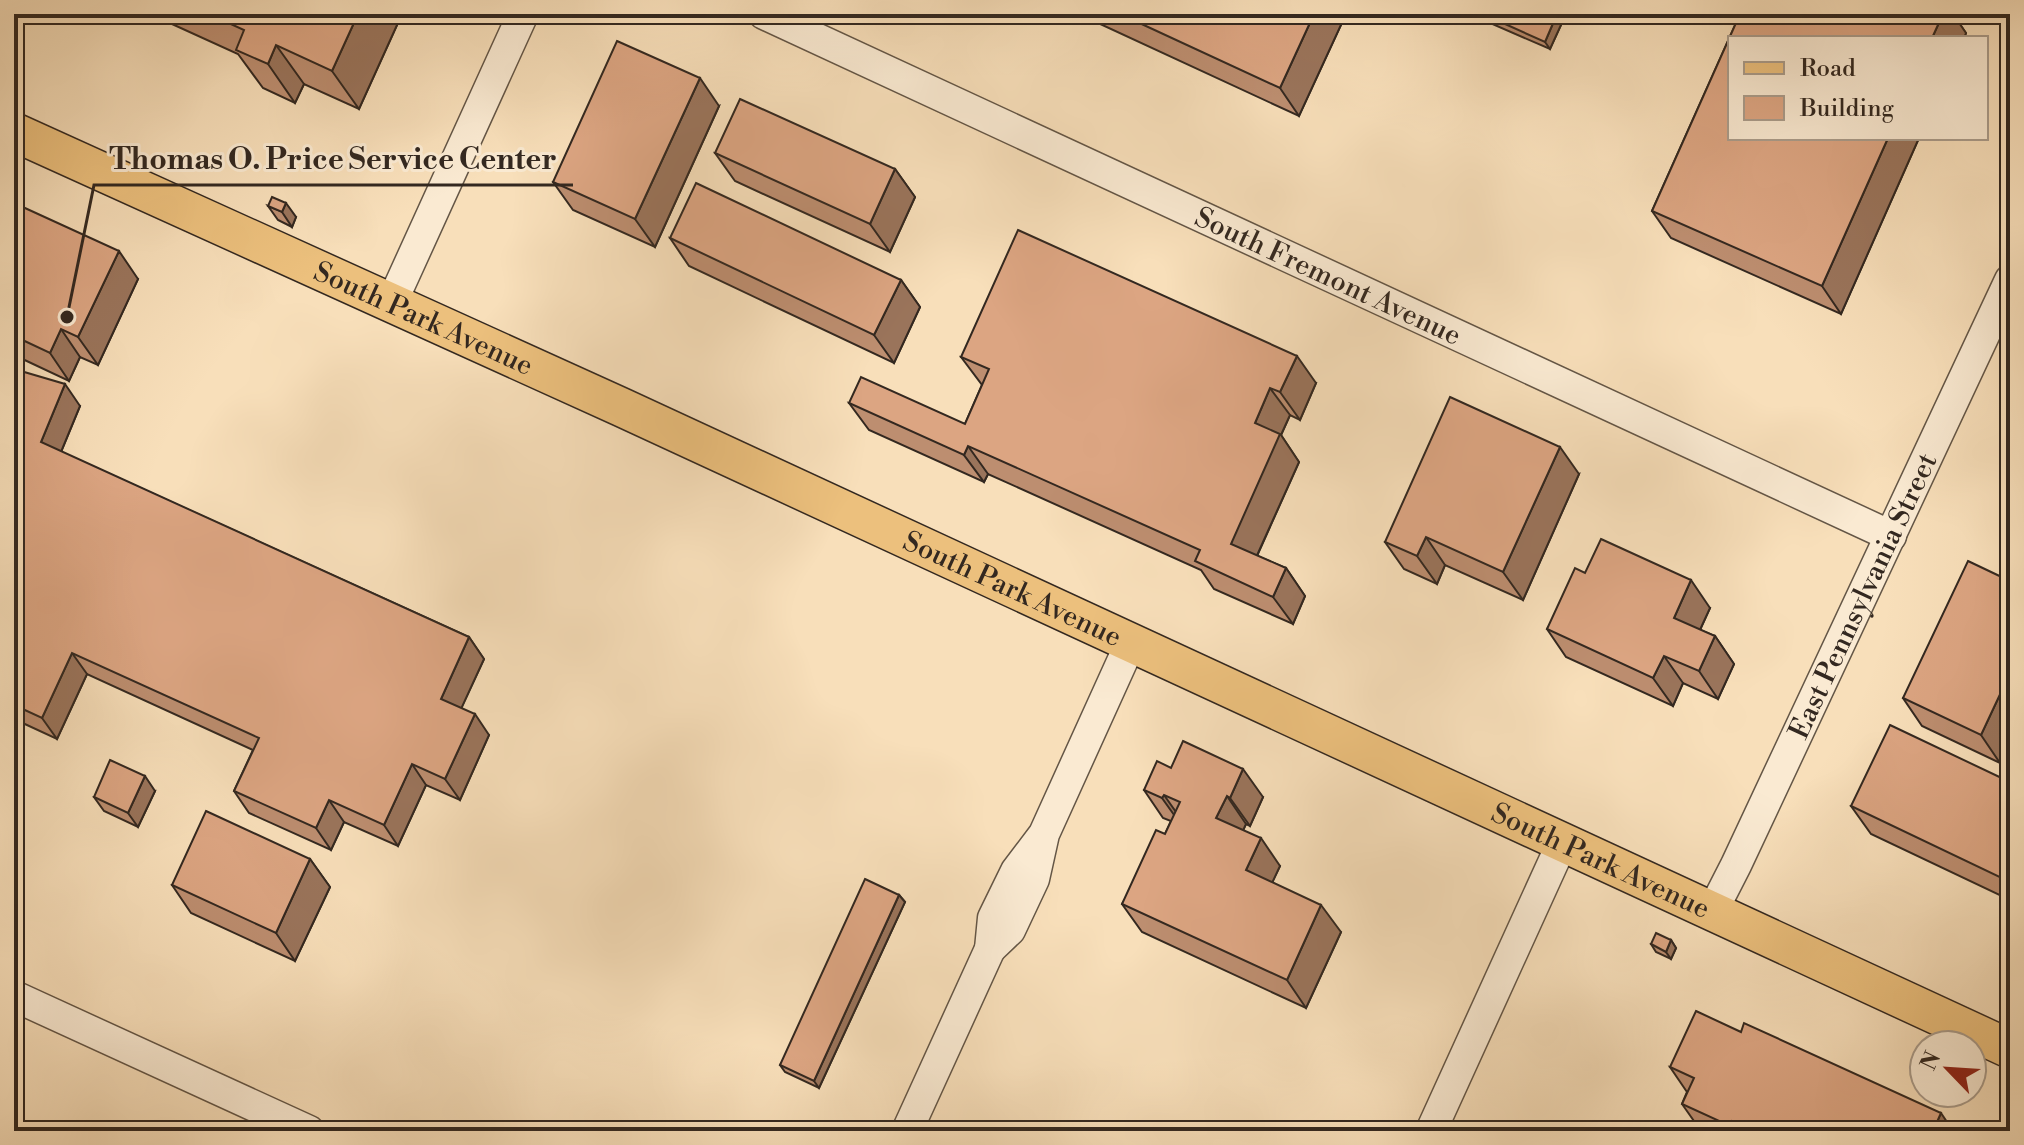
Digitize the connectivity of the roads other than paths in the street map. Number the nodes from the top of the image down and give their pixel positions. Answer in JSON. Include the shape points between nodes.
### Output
{"nodes":[{"id":1,"x":523,"y":14,"type":"edge"},
{"id":2,"x":764,"y":14,"type":"edge"},
{"id":3,"x":14,"y":132,"type":"edge"},
{"id":4,"x":2010,"y":280,"type":"edge"},
{"id":5,"x":392,"y":302,"type":"junction"},
{"id":6,"x":1891,"y":536,"type":"junction"},
{"id":7,"x":1131,"y":642,"type":"junction"},
{"id":8,"x":1563,"y":841,"type":"junction"},
{"id":9,"x":1713,"y":910,"type":"junction"},
{"id":10,"x":14,"y":996,"type":"edge"},
{"id":11,"x":2010,"y":1049,"type":"edge"},
{"id":12,"x":309,"y":1131,"type":"edge"},
{"id":13,"x":907,"y":1131,"type":"edge"},
{"id":14,"x":1431,"y":1131,"type":"edge"}],
"edges":[{"from":1,"to":5,"type":"street"},
{"from":2,"to":6,"type":"street","name":"South Fremont Avenue"},
{"from":3,"to":5,"type":"main road","name":"South Park Avenue"},
{"from":4,"to":6,"type":"street","name":"East Pennsylvania Street"},
{"from":5,"to":7,"type":"main road","name":"South Park Avenue"},
{"from":6,"to":9,"type":"street","name":"East Pennsylvania Street"},
{"from":7,"to":8,"type":"main road","name":"South Park Avenue"},
{"from":7,"to":13,"type":"street","via":[[1044,834],[1016,871],[993,918],[990,949]]},
{"from":8,"to":9,"type":"main road","name":"South Park Avenue"},
{"from":8,"to":14,"type":"street"},
{"from":9,"to":11,"type":"main road","name":"South Park Avenue"},
{"from":10,"to":12,"type":"street"}]}
